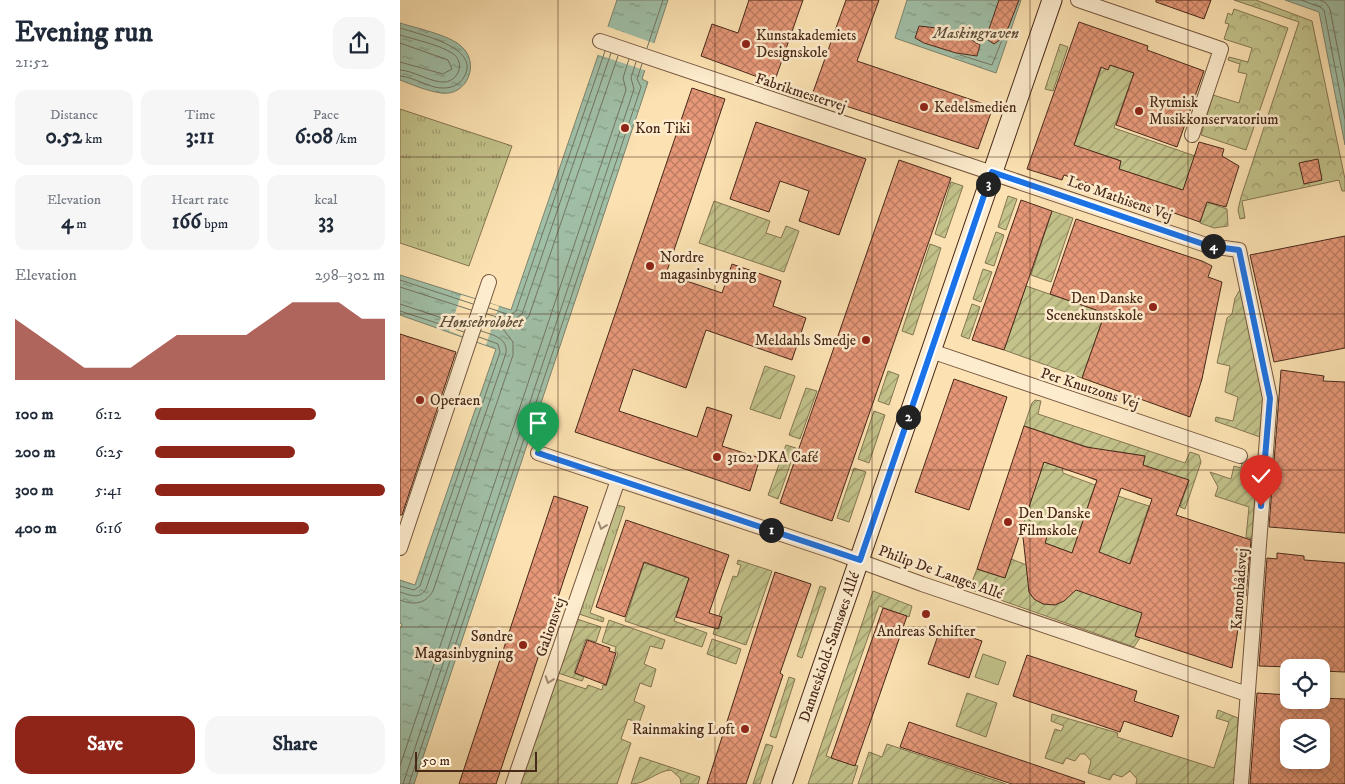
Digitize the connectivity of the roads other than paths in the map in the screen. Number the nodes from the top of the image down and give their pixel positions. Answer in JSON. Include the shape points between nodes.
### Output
{"nodes":[{"id":1,"x":1052,"y":0,"type":"edge"},
{"id":2,"x":1078,"y":0,"type":"edge"},
{"id":3,"x":600,"y":41,"type":"dead end"},
{"id":4,"x":1192,"y":135,"type":"dead end"},
{"id":5,"x":992,"y":172,"type":"junction"},
{"id":6,"x":1239,"y":250,"type":"joint"},
{"id":7,"x":488,"y":286,"type":"dead end"},
{"id":8,"x":930,"y":351,"type":"junction"},
{"id":9,"x":538,"y":453,"type":"dead end"},
{"id":10,"x":1240,"y":456,"type":"dead end"},
{"id":11,"x":618,"y":480,"type":"junction"},
{"id":12,"x":400,"y":548,"type":"edge"},
{"id":13,"x":860,"y":560,"type":"junction"},
{"id":14,"x":1247,"y":694,"type":"junction"},
{"id":15,"x":513,"y":784,"type":"edge"},
{"id":16,"x":782,"y":784,"type":"edge"},
{"id":17,"x":1241,"y":784,"type":"edge"}],
"edges":[{"from":1,"to":5,"type":"street","name":"Danneskiold-Samsøes Allé"},
{"from":2,"to":4,"type":"street","via":[[1221,49]]},
{"from":3,"to":5,"type":"street","name":"Fabrikmestervej"},
{"from":5,"to":6,"type":"street","name":"Leo Mathisens Vej","via":[[1209,246]]},
{"from":5,"to":8,"type":"street","name":"Danneskiold-Samsøes Allé"},
{"from":6,"to":14,"type":"street","name":"Kanonbådsvej","via":[[1270,398]]},
{"from":7,"to":12,"type":"street"},
{"from":8,"to":10,"type":"street","name":"Per Knutzons Vej"},
{"from":8,"to":13,"type":"street","name":"Danneskiold-Samsøes Allé"},
{"from":9,"to":11,"type":"street","name":"Philip De Langes Allé"},
{"from":11,"to":13,"type":"street","name":"Philip De Langes Allé"},
{"from":11,"to":15,"type":"street","name":"Galionsvej","one_way":true},
{"from":13,"to":14,"type":"street","name":"Philip De Langes Allé"},
{"from":13,"to":16,"type":"street","name":"Danneskiold-Samsøes Allé"},
{"from":14,"to":17,"type":"street","name":"Kanonbådsvej"}]}
